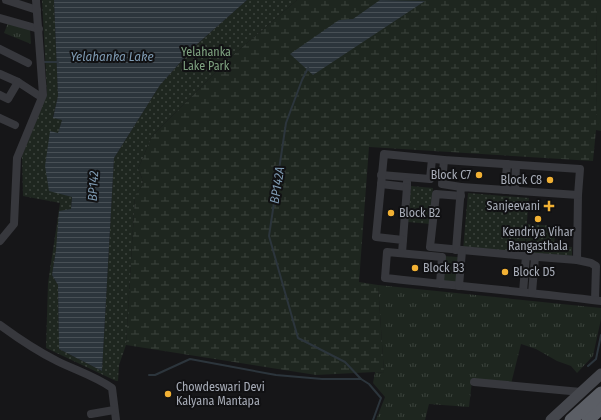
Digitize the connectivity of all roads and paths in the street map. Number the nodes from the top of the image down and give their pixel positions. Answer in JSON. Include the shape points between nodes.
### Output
{"nodes":[{"id":1,"x":6,"y":0,"type":"edge"},
{"id":2,"x":36,"y":0,"type":"edge"},
{"id":3,"x":37,"y":10,"type":"junction"},
{"id":4,"x":0,"y":18,"type":"edge"},
{"id":5,"x":39,"y":29,"type":"junction"},
{"id":6,"x":0,"y":49,"type":"edge"},
{"id":7,"x":28,"y":63,"type":"dead end"},
{"id":8,"x":0,"y":74,"type":"edge"},
{"id":9,"x":18,"y":82,"type":"junction"},
{"id":10,"x":0,"y":95,"type":"edge"},
{"id":11,"x":38,"y":95,"type":"dead end"},
{"id":12,"x":1,"y":120,"type":"edge"},
{"id":13,"x":15,"y":125,"type":"dead end"},
{"id":14,"x":432,"y":159,"type":"junction"},
{"id":15,"x":444,"y":160,"type":"junction"},
{"id":16,"x":507,"y":164,"type":"junction"},
{"id":17,"x":516,"y":165,"type":"junction"},
{"id":18,"x":381,"y":175,"type":"junction"},
{"id":19,"x":407,"y":178,"type":"junction"},
{"id":20,"x":381,"y":184,"type":"junction"},
{"id":21,"x":407,"y":187,"type":"junction"},
{"id":22,"x":504,"y":190,"type":"junction"},
{"id":23,"x":514,"y":190,"type":"junction"},
{"id":24,"x":461,"y":191,"type":"junction"},
{"id":25,"x":578,"y":195,"type":"junction"},
{"id":26,"x":403,"y":240,"type":"junction"},
{"id":27,"x":0,"y":241,"type":"edge"},
{"id":28,"x":459,"y":250,"type":"junction"},
{"id":29,"x":402,"y":253,"type":"junction"},
{"id":30,"x":526,"y":256,"type":"junction"},
{"id":31,"x":535,"y":257,"type":"junction"},
{"id":32,"x":577,"y":260,"type":"junction"},
{"id":33,"x":440,"y":284,"type":"junction"},
{"id":34,"x":459,"y":286,"type":"junction"},
{"id":35,"x":523,"y":292,"type":"junction"},
{"id":36,"x":532,"y":293,"type":"junction"},
{"id":37,"x":598,"y":299,"type":"edge"},
{"id":38,"x":0,"y":325,"type":"edge"},
{"id":39,"x":601,"y":374,"type":"edge"},
{"id":40,"x":474,"y":382,"type":"dead end"},
{"id":41,"x":601,"y":393,"type":"edge"},
{"id":42,"x":579,"y":394,"type":"junction"},
{"id":43,"x":601,"y":408,"type":"edge"},
{"id":44,"x":114,"y":410,"type":"junction"},
{"id":45,"x":91,"y":414,"type":"dead end"},
{"id":46,"x":116,"y":420,"type":"edge"},
{"id":47,"x":551,"y":420,"type":"edge"},
{"id":48,"x":571,"y":420,"type":"edge"},
{"id":49,"x":580,"y":420,"type":"edge"},
{"id":50,"x":588,"y":420,"type":"edge"}],
"edges":[{"from":1,"to":3,"type":"street"},
{"from":2,"to":3,"type":"street"},
{"from":3,"to":5,"type":"street"},
{"from":4,"to":5,"type":"street"},
{"from":5,"to":27,"type":"street","via":[[43,95],[17,158],[14,224]]},
{"from":6,"to":7,"type":"street"},
{"from":8,"to":9,"type":"street"},
{"from":9,"to":10,"type":"street","via":[[8,99]]},
{"from":9,"to":11,"type":"street"},
{"from":12,"to":13,"type":"street"},
{"from":14,"to":15,"type":"street"},
{"from":14,"to":18,"type":"street","via":[[384,154]]},
{"from":14,"to":19,"type":"street","via":[[430,179]]},
{"from":15,"to":16,"type":"street"},
{"from":15,"to":24,"type":"street","via":[[442,184]]},
{"from":16,"to":17,"type":"street"},
{"from":16,"to":22,"type":"street"},
{"from":17,"to":23,"type":"street"},
{"from":17,"to":25,"type":"street","via":[[579,169]]},
{"from":18,"to":19,"type":"street"},
{"from":18,"to":20,"type":"street"},
{"from":19,"to":21,"type":"street"},
{"from":20,"to":21,"type":"street"},
{"from":20,"to":26,"type":"street","via":[[376,237]]},
{"from":21,"to":26,"type":"street"},
{"from":22,"to":23,"type":"street"},
{"from":22,"to":24,"type":"street"},
{"from":23,"to":25,"type":"street"},
{"from":24,"to":28,"type":"street"},
{"from":24,"to":28,"type":"street","via":[[436,194],[430,246]]},
{"from":25,"to":32,"type":"street"},
{"from":26,"to":29,"type":"street"},
{"from":28,"to":30,"type":"street"},
{"from":28,"to":34,"type":"street"},
{"from":29,"to":33,"type":"street","via":[[442,258]]},
{"from":29,"to":33,"type":"street","via":[[387,252],[385,278]]},
{"from":30,"to":31,"type":"street"},
{"from":30,"to":35,"type":"street"},
{"from":31,"to":32,"type":"street"},
{"from":31,"to":36,"type":"street"},
{"from":32,"to":37,"type":"street","via":[[596,266]]},
{"from":33,"to":34,"type":"street"},
{"from":34,"to":35,"type":"street"},
{"from":35,"to":36,"type":"street"},
{"from":36,"to":37,"type":"street"},
{"from":38,"to":44,"type":"street","via":[[26,344],[104,382],[112,388]]},
{"from":39,"to":42,"type":"main road"},
{"from":40,"to":42,"type":"street"},
{"from":41,"to":48,"type":"highway","bridge":true},
{"from":42,"to":47,"type":"main road"},
{"from":42,"to":49,"type":"main road","via":[[575,411]]},
{"from":43,"to":50,"type":"highway"},
{"from":44,"to":45,"type":"street"},
{"from":44,"to":46,"type":"street"}]}
